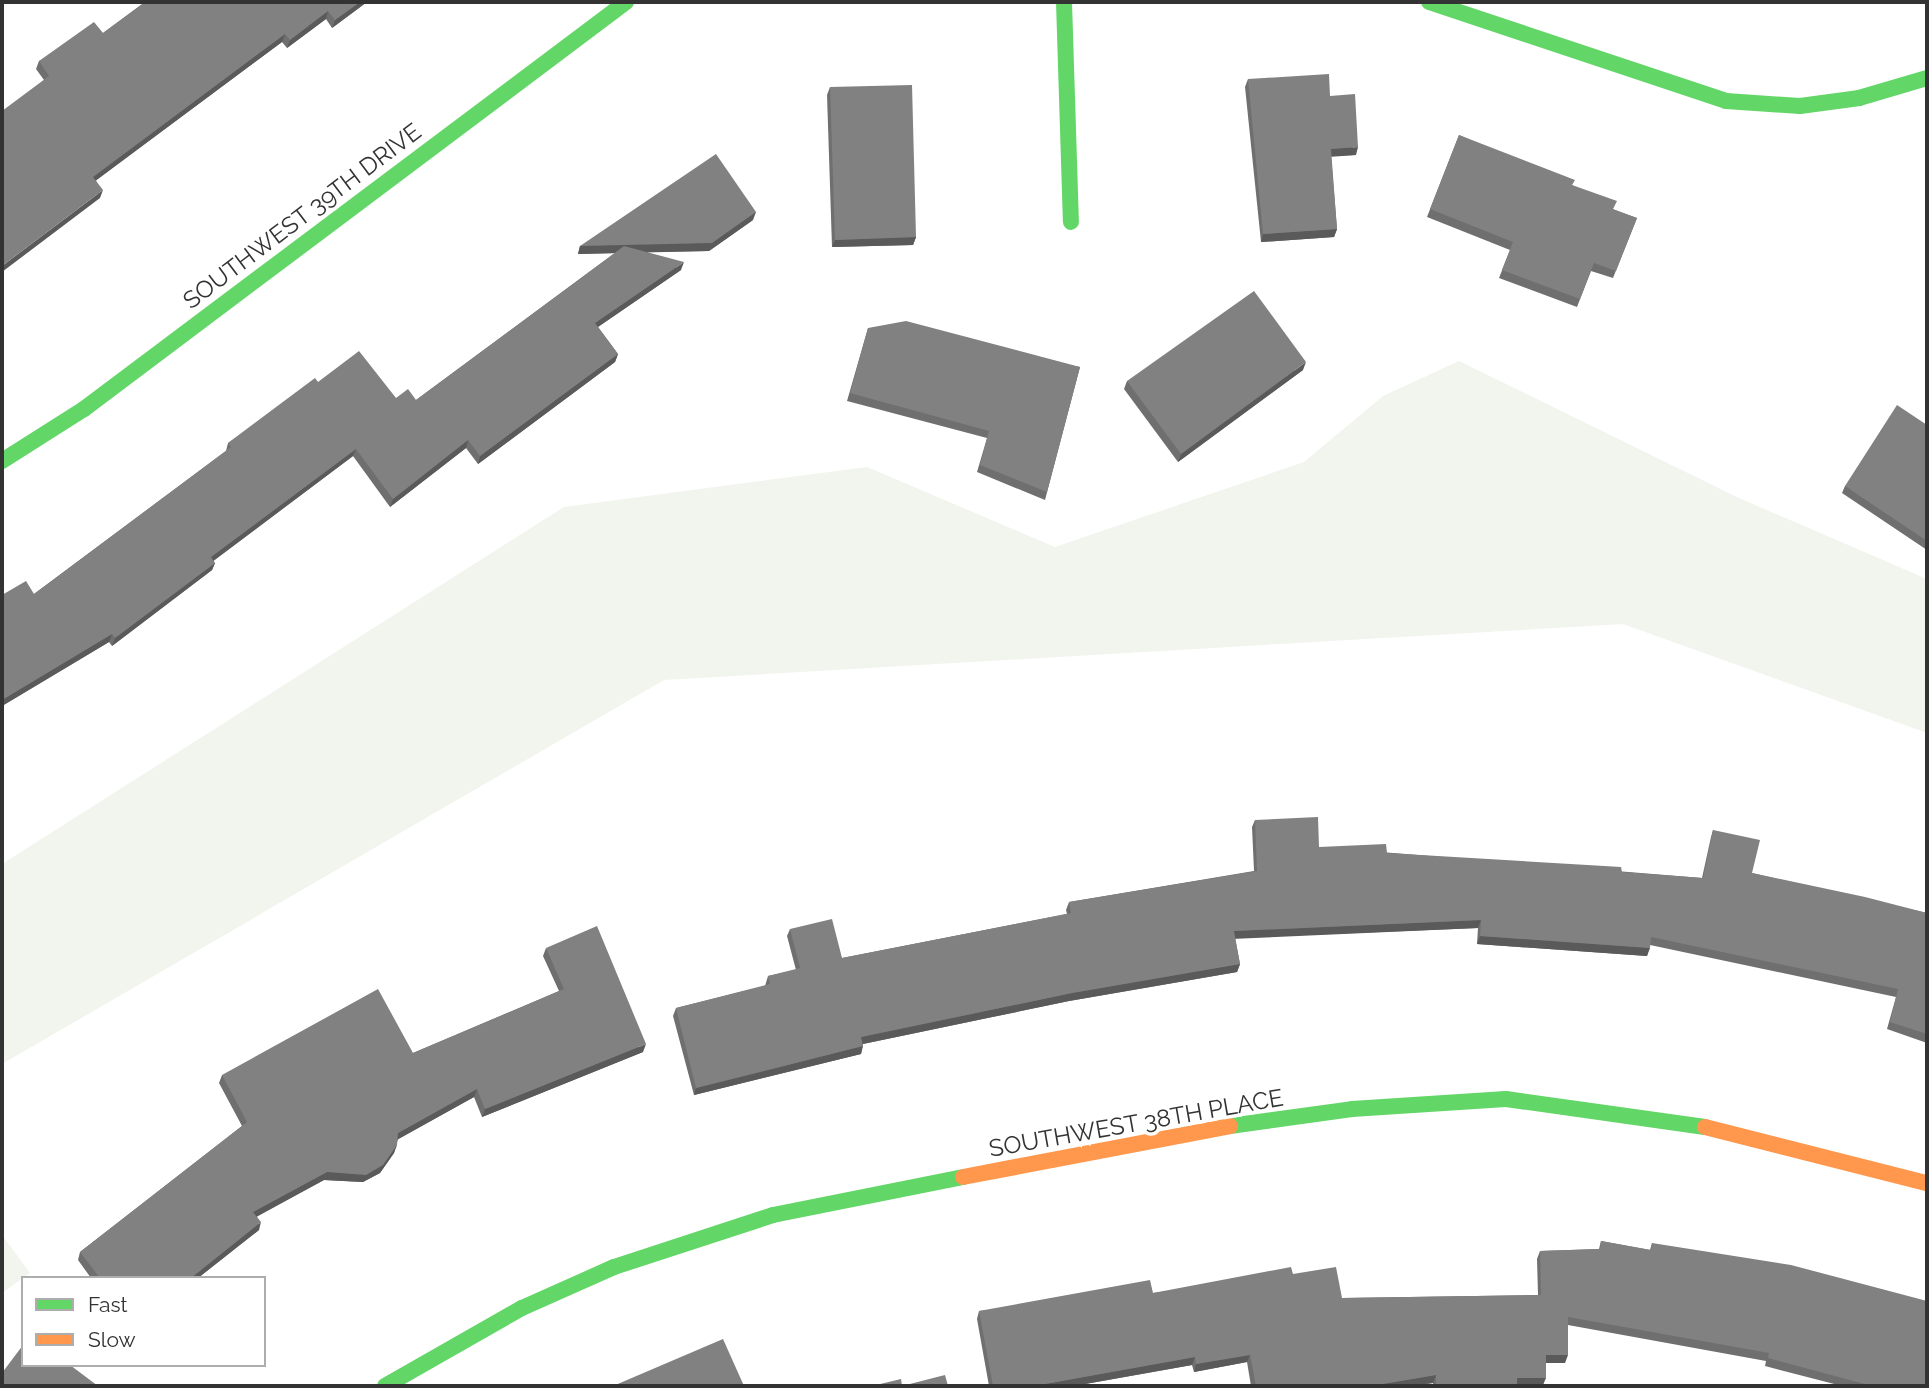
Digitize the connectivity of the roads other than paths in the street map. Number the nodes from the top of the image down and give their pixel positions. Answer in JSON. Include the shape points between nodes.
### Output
{"nodes":[{"id":1,"x":626,"y":2,"type":"edge"},
{"id":2,"x":1064,"y":2,"type":"edge"},
{"id":3,"x":1429,"y":2,"type":"edge"},
{"id":4,"x":1927,"y":78,"type":"edge"},
{"id":5,"x":1071,"y":222,"type":"dead end"},
{"id":6,"x":2,"y":461,"type":"edge"},
{"id":7,"x":1927,"y":1183,"type":"edge"},
{"id":8,"x":385,"y":1386,"type":"edge"}],
"edges":[{"from":1,"to":6,"type":"street","name":"SOUTHWEST 39TH DRIVE","via":[[84,409]]},
{"from":2,"to":5,"type":"street"},
{"from":3,"to":4,"type":"street","via":[[1727,101],[1800,106],[1859,98]]},
{"from":7,"to":8,"type":"street","name":"SOUTHWEST 38TH PLACE","via":[[1696,1125],[1506,1099],[1352,1109],[1190,1132],[773,1215],[603,1272],[522,1308]]}]}
